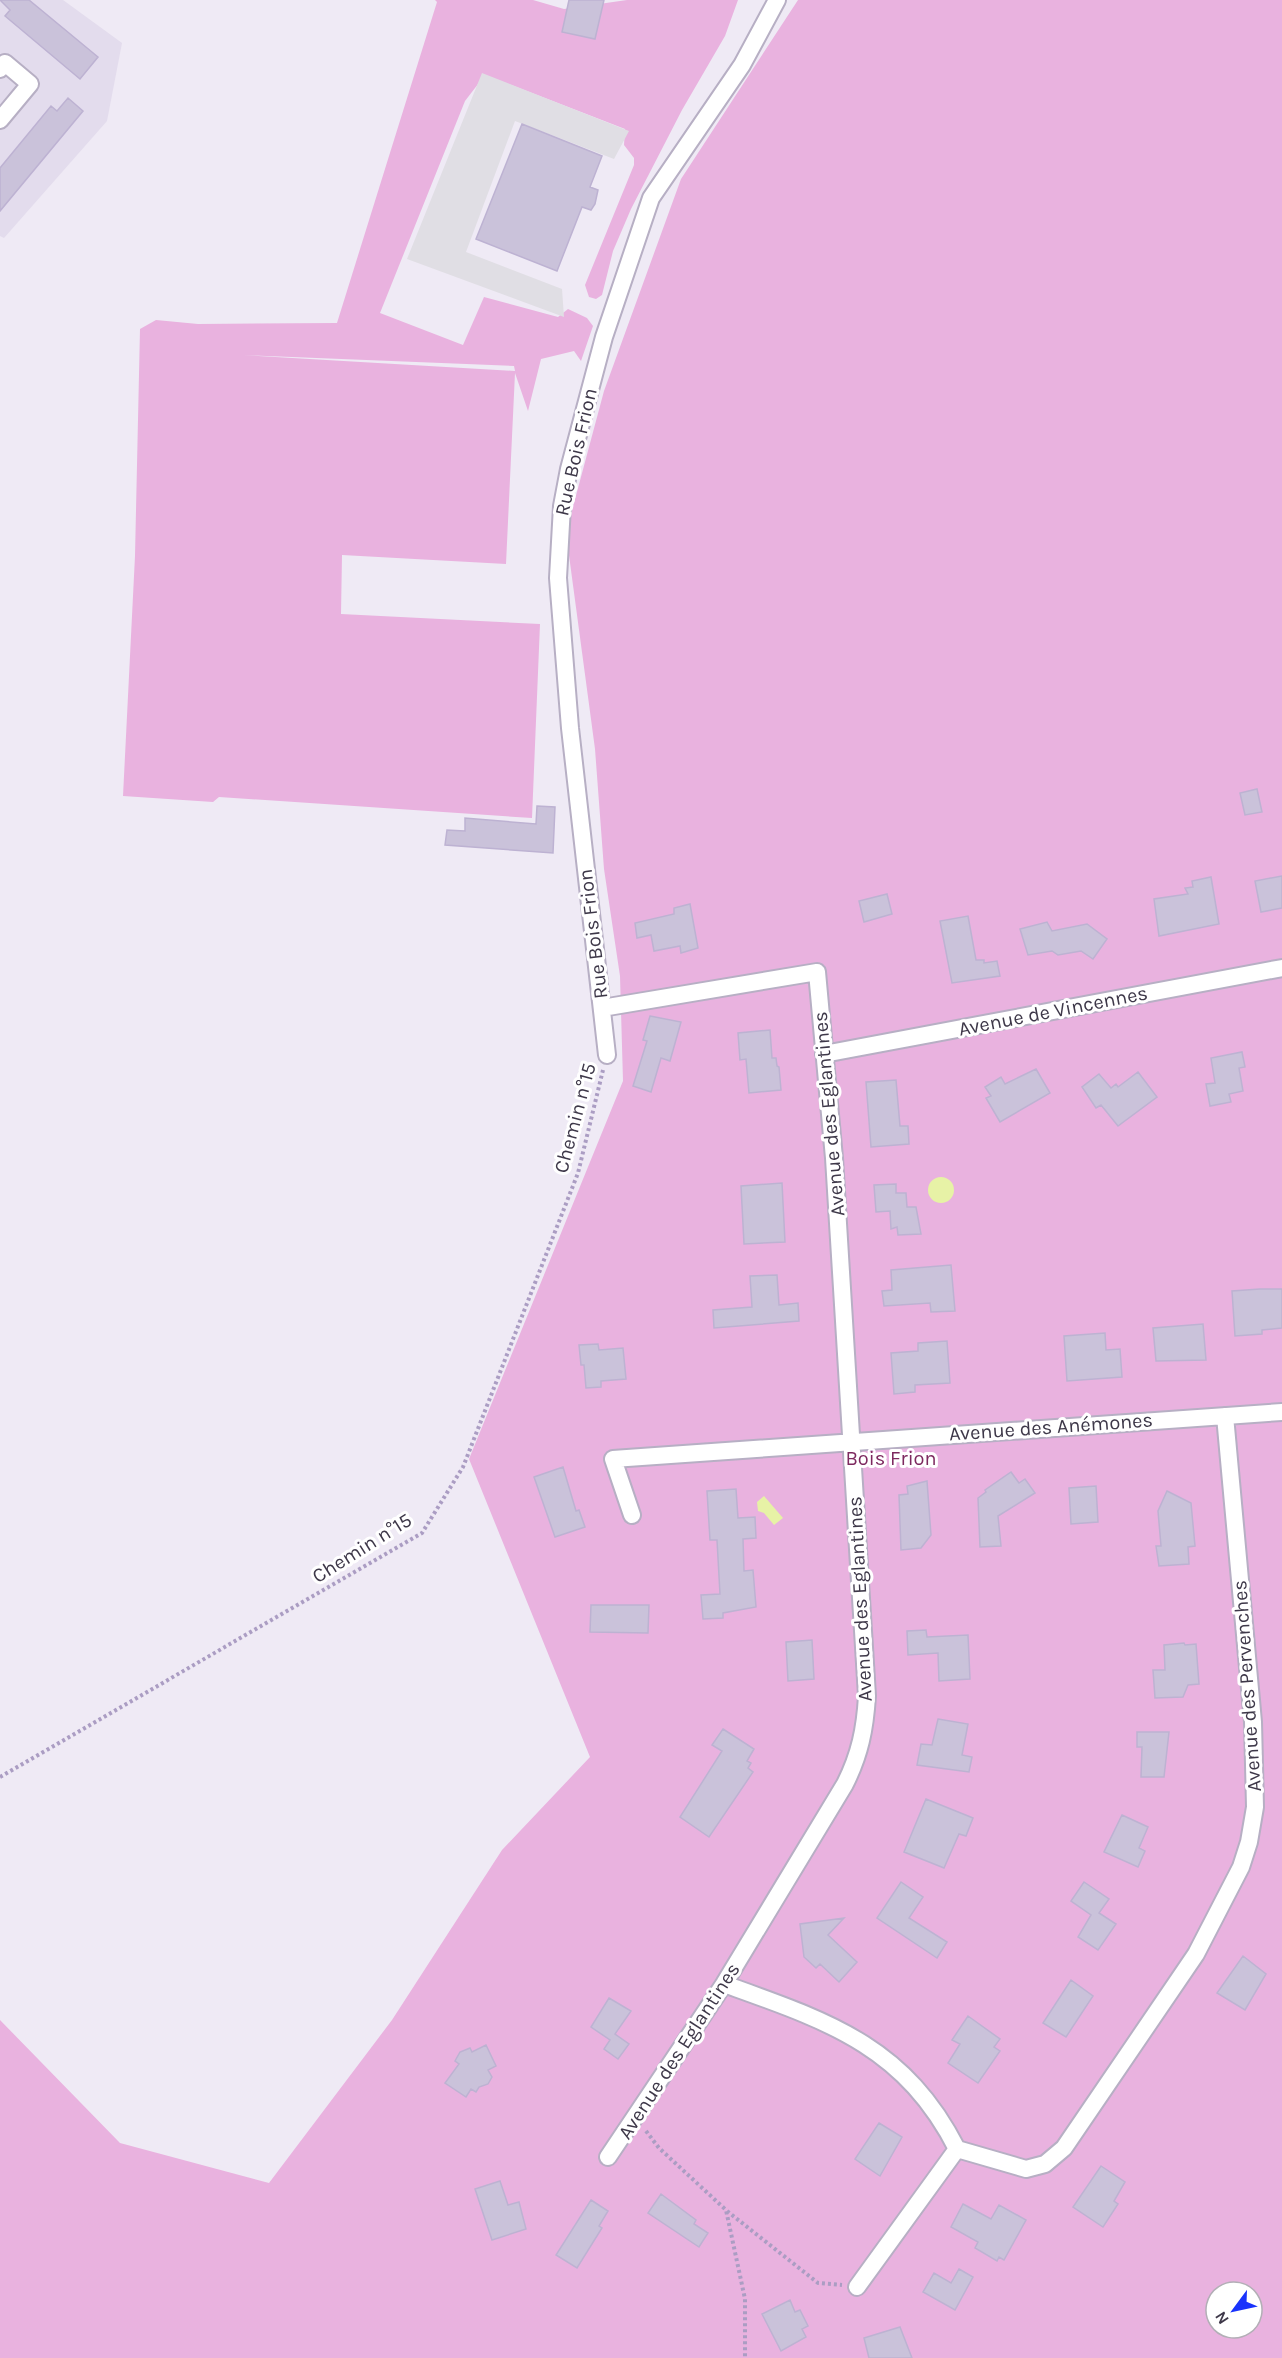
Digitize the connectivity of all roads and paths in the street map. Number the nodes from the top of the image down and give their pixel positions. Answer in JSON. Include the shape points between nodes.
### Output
{"nodes":[{"id":1,"x":777,"y":0,"type":"edge"},
{"id":2,"x":0,"y":69,"type":"edge"},
{"id":3,"x":0,"y":120,"type":"edge"},
{"id":4,"x":1282,"y":968,"type":"edge"},
{"id":5,"x":602,"y":1008,"type":"junction"},
{"id":6,"x":824,"y":1054,"type":"junction"},
{"id":7,"x":607,"y":1055,"type":"joint"},
{"id":8,"x":1282,"y":1412,"type":"edge"},
{"id":9,"x":1225,"y":1416,"type":"junction"},
{"id":10,"x":852,"y":1441,"type":"junction"},
{"id":11,"x":632,"y":1515,"type":"dead end"},
{"id":12,"x":0,"y":1777,"type":"edge"},
{"id":13,"x":724,"y":1984,"type":"junction"},
{"id":14,"x":635,"y":2117,"type":"junction"},
{"id":15,"x":957,"y":2149,"type":"junction"},
{"id":16,"x":608,"y":2157,"type":"dead end"},
{"id":17,"x":726,"y":2210,"type":"junction"},
{"id":18,"x":857,"y":2287,"type":"joint"},
{"id":19,"x":745,"y":2358,"type":"edge"}],
"edges":[{"from":1,"to":5,"type":"street","name":"Rue Bois Frion","via":[[742,65],[651,198],[604,337],[568,470],[558,578],[570,728]]},
{"from":2,"to":3,"type":"street","via":[[5,63],[30,84]]},
{"from":4,"to":6,"type":"street","name":"Avenue de Vincennes"},
{"from":5,"to":6,"type":"street","name":"Avenue des Eglantines","via":[[817,972]]},
{"from":5,"to":7,"type":"street","name":"Rue Bois Frion"},
{"from":6,"to":10,"type":"street","name":"Avenue des Eglantines"},
{"from":7,"to":12,"type":"path","name":"Chemin n°15","via":[[578,1173],[463,1467],[422,1533]]},
{"from":8,"to":9,"type":"street"},
{"from":9,"to":10,"type":"street","name":"Avenue des Anémones"},
{"from":9,"to":15,"type":"street","name":"Avenue des Pervenches","via":[[1253,1722],[1255,1807],[1241,1868],[1196,1954],[1064,2148],[1045,2164],[1026,2169]]},
{"from":10,"to":11,"type":"street","name":"Avenue des Anémones","via":[[613,1459]]},
{"from":10,"to":13,"type":"street","name":"Avenue des Eglantines","via":[[866,1728],[858,1758],[845,1784]]},
{"from":13,"to":14,"type":"street","name":"Avenue des Eglantines"},
{"from":13,"to":15,"type":"street","via":[[812,2015],[871,2047],[920,2089],[942,2118]]},
{"from":14,"to":16,"type":"street","name":"Avenue des Eglantines"},
{"from":14,"to":17,"type":"path","via":[[659,2148]]},
{"from":15,"to":18,"type":"street"},
{"from":17,"to":18,"type":"path","via":[[818,2283]]},
{"from":17,"to":19,"type":"path","via":[[745,2299]]}]}
